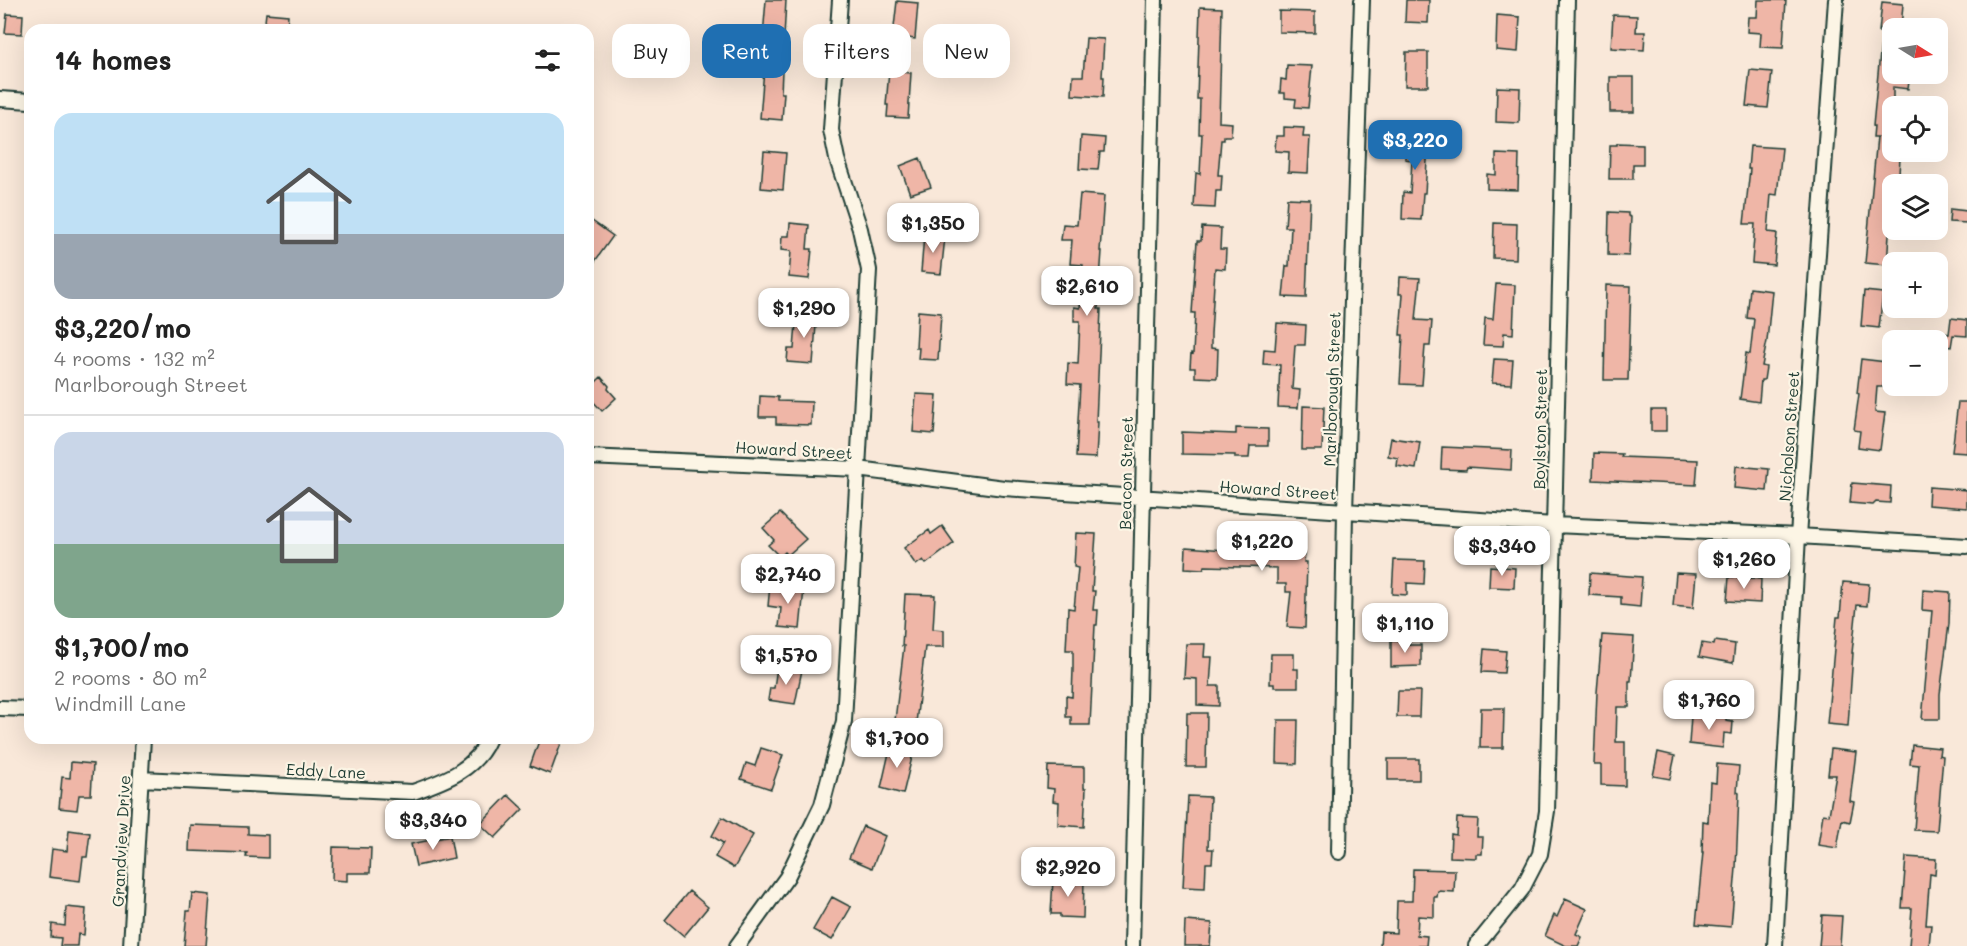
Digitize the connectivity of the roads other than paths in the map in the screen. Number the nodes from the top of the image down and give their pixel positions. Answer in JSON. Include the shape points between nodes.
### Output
{"nodes":[{"id":1,"x":840,"y":0,"type":"edge"},
{"id":2,"x":1155,"y":0,"type":"edge"},
{"id":3,"x":1362,"y":0,"type":"edge"},
{"id":4,"x":1567,"y":0,"type":"edge"},
{"id":5,"x":1836,"y":0,"type":"edge"},
{"id":6,"x":0,"y":99,"type":"edge"},
{"id":7,"x":24,"y":101,"type":"edge"},
{"id":8,"x":594,"y":457,"type":"edge"},
{"id":9,"x":858,"y":469,"type":"junction"},
{"id":10,"x":1142,"y":497,"type":"junction"},
{"id":11,"x":1345,"y":511,"type":"junction"},
{"id":12,"x":1554,"y":525,"type":"junction"},
{"id":13,"x":1798,"y":536,"type":"junction"},
{"id":14,"x":1967,"y":546,"type":"edge"},
{"id":15,"x":0,"y":708,"type":"edge"},
{"id":16,"x":24,"y":709,"type":"edge"},
{"id":17,"x":143,"y":744,"type":"edge"},
{"id":18,"x":485,"y":744,"type":"edge"},
{"id":19,"x":141,"y":779,"type":"junction"},
{"id":20,"x":1339,"y":852,"type":"dead end"},
{"id":21,"x":131,"y":946,"type":"edge"},
{"id":22,"x":737,"y":946,"type":"edge"},
{"id":23,"x":1132,"y":946,"type":"edge"},
{"id":24,"x":1476,"y":946,"type":"edge"},
{"id":25,"x":1775,"y":946,"type":"edge"}],
"edges":[{"from":1,"to":9,"type":"street","via":[[831,130],[869,270]]},
{"from":2,"to":10,"type":"street","name":"Beacon Street"},
{"from":3,"to":11,"type":"street","name":"Marlborough Street"},
{"from":4,"to":12,"type":"street","name":"Boylston Street"},
{"from":5,"to":13,"type":"street","name":"Nicholson Street"},
{"from":6,"to":7,"type":"street"},
{"from":8,"to":9,"type":"street","name":"Howard Street"},
{"from":9,"to":10,"type":"street","name":"Howard Street","via":[[1004,488]]},
{"from":9,"to":22,"type":"street","via":[[844,721],[822,806],[787,877]]},
{"from":10,"to":11,"type":"street","name":"Howard Street"},
{"from":10,"to":23,"type":"street","name":"Beacon Street"},
{"from":11,"to":12,"type":"street","name":"Howard Street"},
{"from":11,"to":20,"type":"street","name":"Marlborough Street"},
{"from":12,"to":13,"type":"street","name":"Howard Street"},
{"from":12,"to":24,"type":"street","name":"Boylston Street","via":[[1548,811],[1540,854],[1522,889]]},
{"from":13,"to":14,"type":"street","name":"Howard Street"},
{"from":13,"to":25,"type":"street","name":"Nicholson Street"},
{"from":15,"to":16,"type":"street"},
{"from":17,"to":19,"type":"street","name":"Grandview Drive"},
{"from":18,"to":19,"type":"street","name":"Eddy Lane","via":[[474,761],[447,780],[413,792]]},
{"from":19,"to":21,"type":"street","name":"Grandview Drive"}]}
